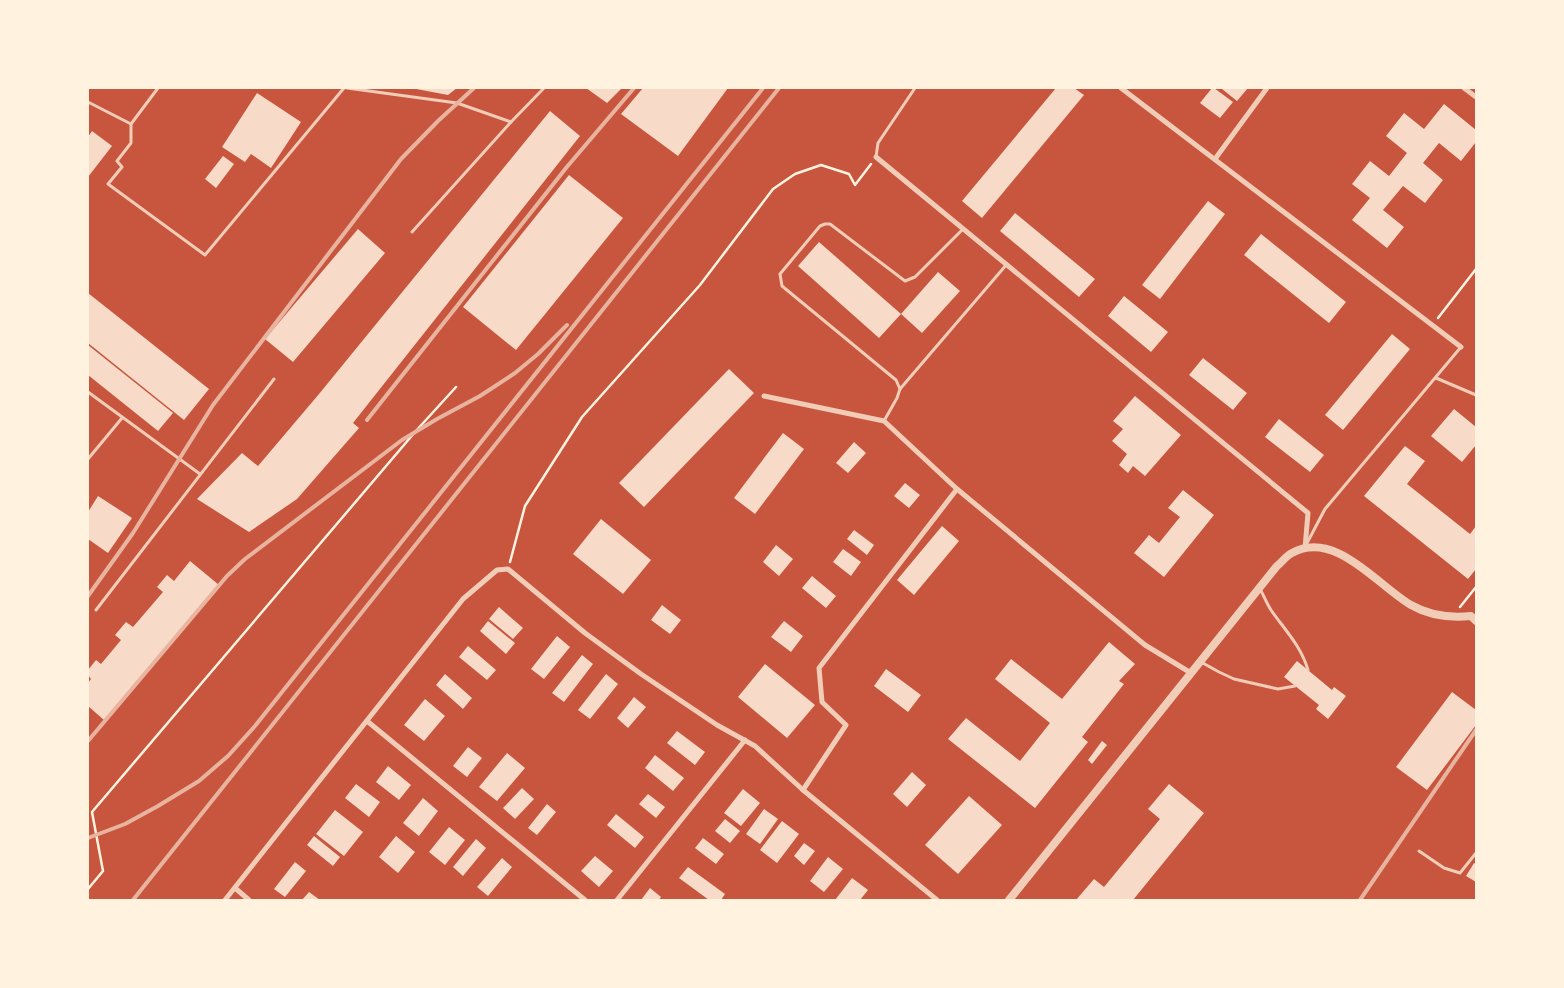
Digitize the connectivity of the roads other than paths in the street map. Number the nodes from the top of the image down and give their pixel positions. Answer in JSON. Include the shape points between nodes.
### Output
{"nodes":[{"id":1,"x":158,"y":88,"type":"edge"},
{"id":2,"x":346,"y":88,"type":"edge"},
{"id":3,"x":544,"y":88,"type":"edge"},
{"id":4,"x":915,"y":88,"type":"edge"},
{"id":5,"x":1121,"y":88,"type":"edge"},
{"id":6,"x":1267,"y":88,"type":"edge"},
{"id":7,"x":1464,"y":88,"type":"edge"},
{"id":8,"x":1476,"y":97,"type":"edge"},
{"id":9,"x":88,"y":102,"type":"edge"},
{"id":10,"x":511,"y":122,"type":"junction"},
{"id":11,"x":131,"y":124,"type":"junction"},
{"id":12,"x":876,"y":157,"type":"joint"},
{"id":13,"x":1215,"y":159,"type":"junction"},
{"id":14,"x":964,"y":229,"type":"junction"},
{"id":15,"x":412,"y":232,"type":"dead end"},
{"id":16,"x":1007,"y":264,"type":"junction"},
{"id":17,"x":1461,"y":347,"type":"joint"},
{"id":18,"x":1436,"y":378,"type":"junction"},
{"id":19,"x":274,"y":379,"type":"dead end"},
{"id":20,"x":900,"y":389,"type":"junction"},
{"id":21,"x":88,"y":392,"type":"edge"},
{"id":22,"x":1476,"y":395,"type":"edge"},
{"id":23,"x":764,"y":396,"type":"dead end"},
{"id":24,"x":122,"y":418,"type":"junction"},
{"id":25,"x":884,"y":421,"type":"junction"},
{"id":26,"x":88,"y":460,"type":"edge"},
{"id":27,"x":200,"y":474,"type":"junction"},
{"id":28,"x":957,"y":489,"type":"junction"},
{"id":29,"x":1305,"y":548,"type":"junction"},
{"id":30,"x":1260,"y":588,"type":"junction"},
{"id":31,"x":96,"y":610,"type":"dead end"},
{"id":32,"x":1475,"y":617,"type":"edge"},
{"id":33,"x":1201,"y":662,"type":"junction"},
{"id":34,"x":1308,"y":670,"type":"dead end"},
{"id":35,"x":1192,"y":673,"type":"junction"},
{"id":36,"x":1295,"y":686,"type":"dead end"},
{"id":37,"x":367,"y":721,"type":"junction"},
{"id":38,"x":745,"y":740,"type":"junction"},
{"id":39,"x":803,"y":790,"type":"junction"},
{"id":40,"x":1419,"y":851,"type":"dead end"},
{"id":41,"x":1476,"y":853,"type":"edge"},
{"id":42,"x":235,"y":888,"type":"junction"},
{"id":43,"x":225,"y":900,"type":"edge"},
{"id":44,"x":249,"y":900,"type":"edge"},
{"id":45,"x":585,"y":900,"type":"edge"},
{"id":46,"x":617,"y":900,"type":"edge"},
{"id":47,"x":937,"y":900,"type":"edge"},
{"id":48,"x":1009,"y":900,"type":"edge"}],
"edges":[{"from":1,"to":11,"type":"lane"},
{"from":2,"to":10,"type":"lane","via":[[457,103]]},
{"from":2,"to":11,"type":"lane","via":[[204,255],[108,184],[122,168],[117,161],[131,143]]},
{"from":3,"to":10,"type":"lane"},
{"from":4,"to":12,"type":"lane","via":[[878,143]]},
{"from":5,"to":13,"type":"street"},
{"from":6,"to":13,"type":"street"},
{"from":7,"to":8,"type":"street"},
{"from":9,"to":11,"type":"lane"},
{"from":10,"to":15,"type":"lane"},
{"from":12,"to":14,"type":"street"},
{"from":13,"to":17,"type":"street"},
{"from":14,"to":16,"type":"street"},
{"from":14,"to":20,"type":"lane","via":[[915,277],[905,281],[830,224],[825,224],[780,274],[782,286],[896,380]]},
{"from":16,"to":20,"type":"lane"},
{"from":16,"to":29,"type":"street","via":[[1308,513]]},
{"from":17,"to":18,"type":"lane"},
{"from":18,"to":22,"type":"lane"},
{"from":18,"to":29,"type":"lane","via":[[1325,509]]},
{"from":19,"to":27,"type":"lane"},
{"from":20,"to":25,"type":"lane"},
{"from":21,"to":24,"type":"lane"},
{"from":23,"to":25,"type":"street"},
{"from":24,"to":26,"type":"lane"},
{"from":24,"to":27,"type":"lane"},
{"from":25,"to":28,"type":"street"},
{"from":27,"to":31,"type":"lane"},
{"from":28,"to":35,"type":"street","via":[[1145,645]]},
{"from":28,"to":39,"type":"street","via":[[820,668],[822,702],[846,725]]},
{"from":29,"to":30,"type":"street","via":[[1291,554],[1277,566]]},
{"from":29,"to":32,"type":"street","via":[[1342,554],[1411,605],[1431,614],[1451,618]]},
{"from":30,"to":33,"type":"street"},
{"from":30,"to":34,"type":"lane","via":[[1270,608],[1300,649]]},
{"from":33,"to":35,"type":"street"},
{"from":33,"to":36,"type":"lane","via":[[1234,679],[1278,689]]},
{"from":35,"to":48,"type":"street"},
{"from":37,"to":38,"type":"street","via":[[463,599],[497,570],[508,569],[585,633],[641,674]]},
{"from":37,"to":42,"type":"street"},
{"from":37,"to":45,"type":"street"},
{"from":38,"to":39,"type":"street","via":[[756,746]]},
{"from":38,"to":46,"type":"street"},
{"from":39,"to":47,"type":"street"},
{"from":40,"to":41,"type":"lane","via":[[1444,868],[1460,873]]},
{"from":42,"to":43,"type":"street"},
{"from":42,"to":44,"type":"street"}]}
